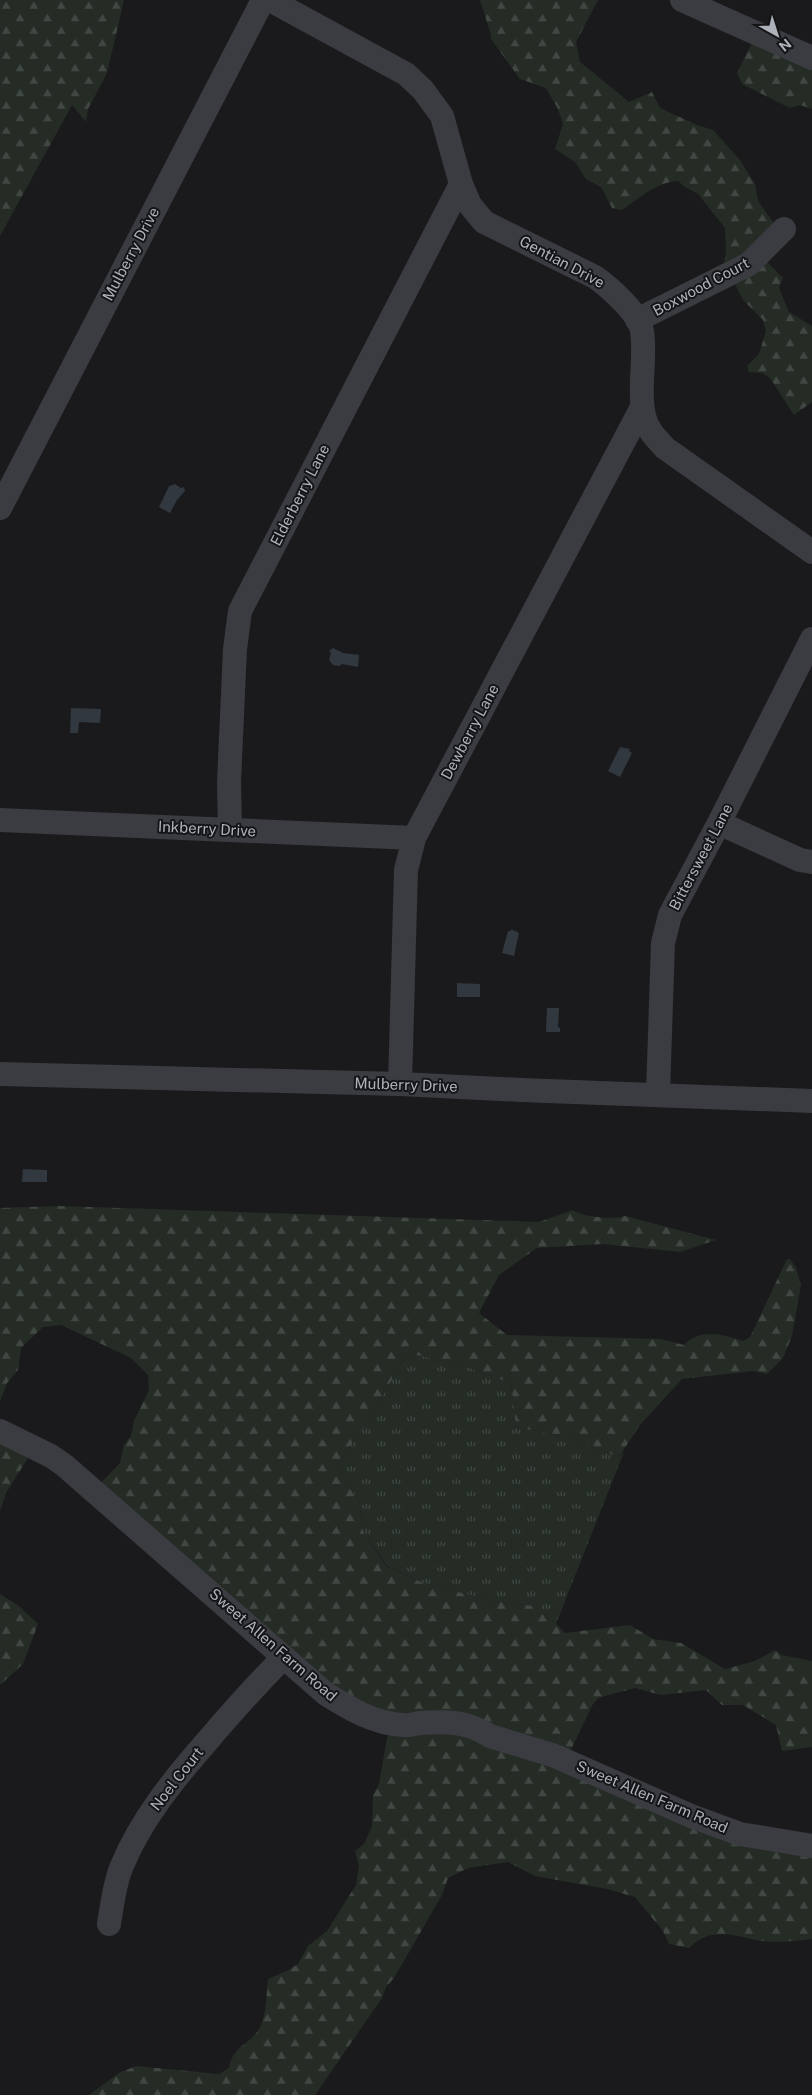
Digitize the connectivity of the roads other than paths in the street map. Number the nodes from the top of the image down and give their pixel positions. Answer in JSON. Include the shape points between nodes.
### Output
{"nodes":[{"id":1,"x":263,"y":0,"type":"edge"},
{"id":2,"x":270,"y":0,"type":"edge"},
{"id":3,"x":682,"y":0,"type":"edge"},
{"id":4,"x":812,"y":58,"type":"edge"},
{"id":5,"x":461,"y":184,"type":"junction"},
{"id":6,"x":784,"y":229,"type":"dead end"},
{"id":7,"x":637,"y":320,"type":"junction"},
{"id":8,"x":642,"y":407,"type":"junction"},
{"id":9,"x":0,"y":508,"type":"edge"},
{"id":10,"x":812,"y":552,"type":"edge"},
{"id":11,"x":812,"y":639,"type":"edge"},
{"id":12,"x":0,"y":820,"type":"edge"},
{"id":13,"x":719,"y":823,"type":"junction"},
{"id":14,"x":230,"y":830,"type":"junction"},
{"id":15,"x":414,"y":838,"type":"junction"},
{"id":16,"x":812,"y":862,"type":"edge"},
{"id":17,"x":0,"y":1074,"type":"edge"},
{"id":18,"x":400,"y":1084,"type":"junction"},
{"id":19,"x":658,"y":1094,"type":"junction"},
{"id":20,"x":812,"y":1101,"type":"edge"},
{"id":21,"x":0,"y":1430,"type":"edge"},
{"id":22,"x":284,"y":1657,"type":"junction"},
{"id":23,"x":812,"y":1846,"type":"edge"},
{"id":24,"x":109,"y":1924,"type":"dead end"}],
"edges":[{"from":1,"to":9,"type":"street","name":"Mulberry Drive"},
{"from":2,"to":5,"type":"street","name":"Gentian Drive","via":[[406,74],[423,90],[442,116]]},
{"from":3,"to":4,"type":"street"},
{"from":5,"to":7,"type":"street","name":"Gentian Drive","via":[[470,205],[484,222],[595,276],[611,288]]},
{"from":5,"to":14,"type":"street","name":"Elderberry Lane","via":[[240,611],[229,782]]},
{"from":6,"to":7,"type":"street","name":"Boxwood Court","via":[[749,264]]},
{"from":7,"to":8,"type":"street","name":"Gentian Drive","via":[[642,330]]},
{"from":8,"to":10,"type":"street","name":"Gentian Drive","via":[[650,430],[665,448]]},
{"from":8,"to":15,"type":"street","name":"Dewberry Lane"},
{"from":11,"to":13,"type":"street","name":"Bittersweet Lane"},
{"from":12,"to":14,"type":"street","name":"Inkberry Drive"},
{"from":13,"to":16,"type":"street","via":[[800,860]]},
{"from":13,"to":19,"type":"street","name":"Bittersweet Lane","via":[[670,915],[663,943]]},
{"from":14,"to":15,"type":"street","name":"Inkberry Drive"},
{"from":15,"to":18,"type":"street","name":"Dewberry Lane","via":[[406,870]]},
{"from":17,"to":18,"type":"street","name":"Mulberry Drive"},
{"from":18,"to":19,"type":"street","name":"Mulberry Drive"},
{"from":19,"to":20,"type":"street","name":"Mulberry Drive"},
{"from":21,"to":22,"type":"street","name":"Sweet Allen Farm Road","via":[[64,1465]]},
{"from":22,"to":23,"type":"street","name":"Sweet Allen Farm Road","via":[[326,1694],[372,1719],[406,1726],[461,1722],[490,1736],[555,1756],[740,1834]]},
{"from":22,"to":24,"type":"street","name":"Noel Court","via":[[169,1785],[142,1824],[120,1869]]}]}
